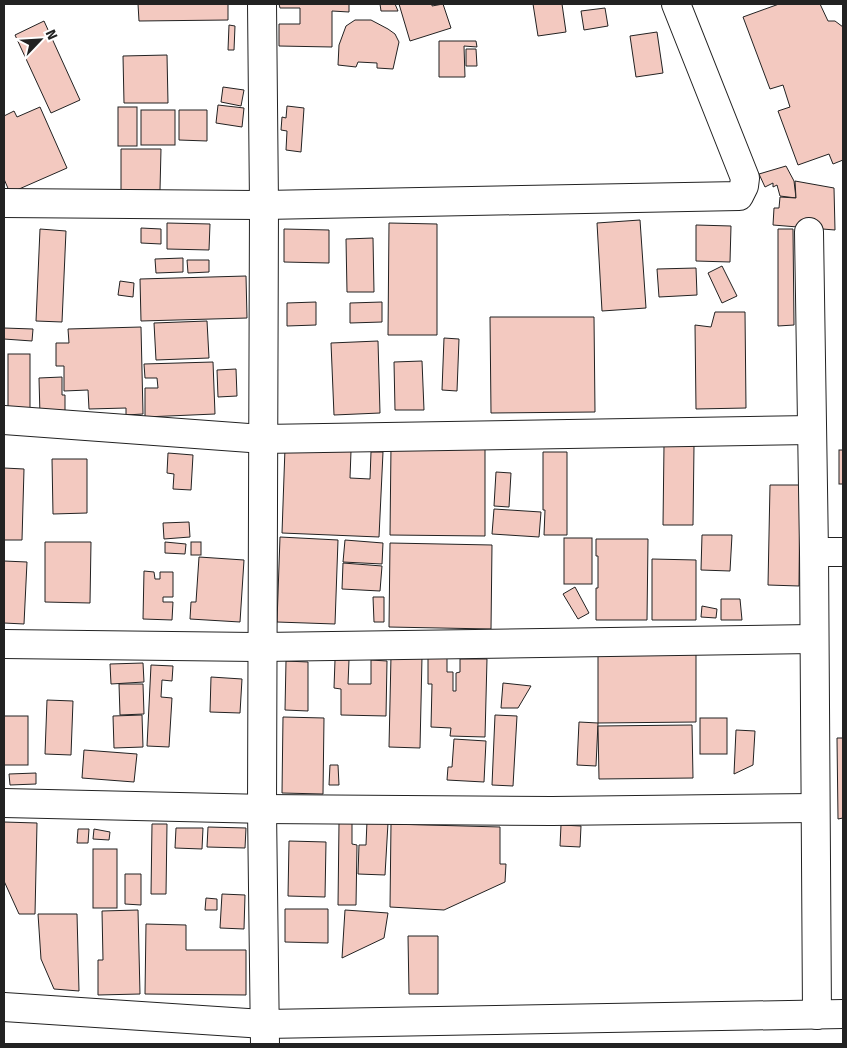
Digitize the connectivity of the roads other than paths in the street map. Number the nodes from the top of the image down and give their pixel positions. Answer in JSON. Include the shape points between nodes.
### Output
{"nodes":[{"id":1,"x":262,"y":4,"type":"edge"},
{"id":2,"x":676,"y":4,"type":"edge"},
{"id":3,"x":4,"y":203,"type":"edge"},
{"id":4,"x":264,"y":206,"type":"junction"},
{"id":5,"x":809,"y":232,"type":"dead end"},
{"id":6,"x":4,"y":420,"type":"edge"},
{"id":7,"x":811,"y":430,"type":"junction"},
{"id":8,"x":262,"y":439,"type":"junction"},
{"id":9,"x":814,"y":552,"type":"junction"},
{"id":10,"x":843,"y":552,"type":"edge"},
{"id":11,"x":814,"y":639,"type":"junction"},
{"id":12,"x":4,"y":644,"type":"edge"},
{"id":13,"x":262,"y":647,"type":"junction"},
{"id":14,"x":4,"y":803,"type":"edge"},
{"id":15,"x":815,"y":808,"type":"junction"},
{"id":16,"x":262,"y":809,"type":"junction"},
{"id":17,"x":4,"y":1008,"type":"edge"},
{"id":18,"x":830,"y":1014,"type":"edge"},
{"id":19,"x":265,"y":1034,"type":"edge"}],
"edges":[{"from":1,"to":4,"type":"street"},
{"from":2,"to":4,"type":"street","via":[[745,178],[739,196]]},
{"from":3,"to":4,"type":"street"},
{"from":4,"to":8,"type":"street"},
{"from":5,"to":7,"type":"street"},
{"from":6,"to":8,"type":"street"},
{"from":7,"to":8,"type":"street"},
{"from":7,"to":9,"type":"street"},
{"from":8,"to":13,"type":"street"},
{"from":9,"to":10,"type":"street"},
{"from":9,"to":11,"type":"street"},
{"from":11,"to":13,"type":"street"},
{"from":11,"to":15,"type":"street"},
{"from":12,"to":13,"type":"street"},
{"from":13,"to":16,"type":"street"},
{"from":14,"to":16,"type":"street"},
{"from":15,"to":16,"type":"street","via":[[562,811]]},
{"from":15,"to":18,"type":"street"},
{"from":16,"to":19,"type":"street"},
{"from":17,"to":19,"type":"street"},
{"from":18,"to":19,"type":"street"}]}
